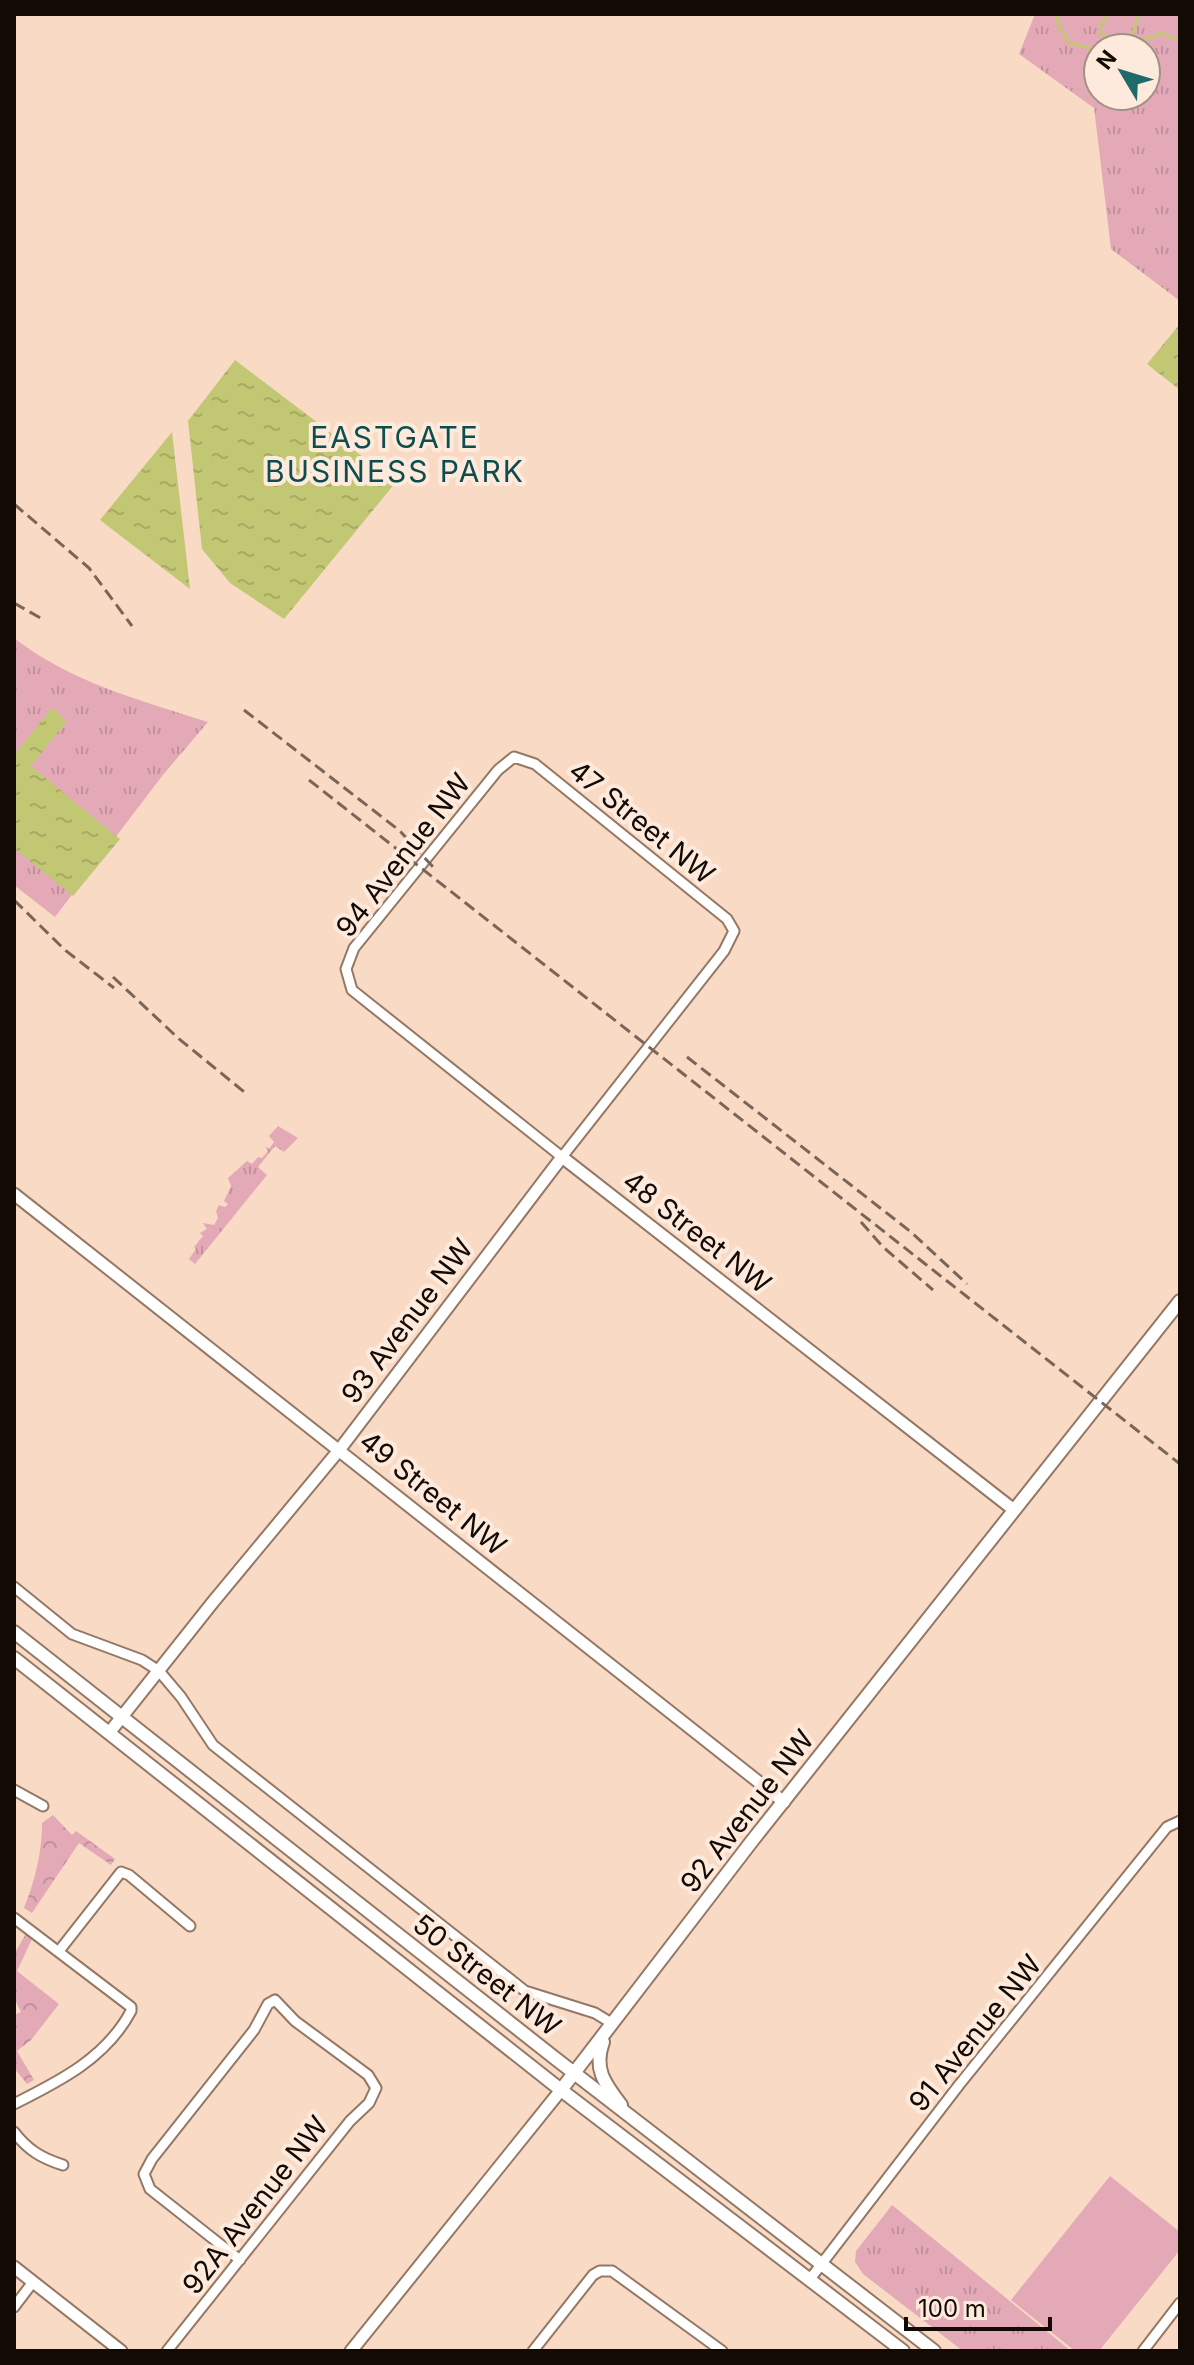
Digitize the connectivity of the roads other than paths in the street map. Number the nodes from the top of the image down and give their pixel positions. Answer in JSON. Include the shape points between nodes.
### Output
{"nodes":[{"id":1,"x":514,"y":757,"type":"joint"},
{"id":2,"x":734,"y":931,"type":"joint"},
{"id":3,"x":352,"y":990,"type":"joint"},
{"id":4,"x":562,"y":1157,"type":"junction"},
{"id":5,"x":14,"y":1194,"type":"edge"},
{"id":6,"x":1180,"y":1301,"type":"edge"},
{"id":7,"x":340,"y":1449,"type":"junction"},
{"id":8,"x":1014,"y":1510,"type":"junction"},
{"id":9,"x":14,"y":1587,"type":"edge"},
{"id":10,"x":14,"y":1632,"type":"edge"},
{"id":11,"x":14,"y":1658,"type":"edge"},
{"id":12,"x":159,"y":1671,"type":"junction"},
{"id":13,"x":122,"y":1717,"type":"junction"},
{"id":14,"x":109,"y":1733,"type":"junction"},
{"id":15,"x":14,"y":1790,"type":"edge"},
{"id":16,"x":784,"y":1802,"type":"junction"},
{"id":17,"x":43,"y":1806,"type":"dead end"},
{"id":18,"x":1180,"y":1821,"type":"edge"},
{"id":19,"x":14,"y":1918,"type":"edge"},
{"id":20,"x":190,"y":1926,"type":"dead end"},
{"id":21,"x":59,"y":1951,"type":"junction"},
{"id":22,"x":609,"y":2029,"type":"junction"},
{"id":23,"x":574,"y":2073,"type":"junction"},
{"id":24,"x":561,"y":2090,"type":"junction"},
{"id":25,"x":14,"y":2104,"type":"edge"},
{"id":26,"x":630,"y":2117,"type":"junction"},
{"id":27,"x":14,"y":2132,"type":"edge"},
{"id":28,"x":63,"y":2165,"type":"dead end"},
{"id":29,"x":240,"y":2260,"type":"junction"},
{"id":30,"x":822,"y":2264,"type":"junction"},
{"id":31,"x":14,"y":2267,"type":"edge"},
{"id":32,"x":810,"y":2279,"type":"junction"},
{"id":33,"x":33,"y":2282,"type":"junction"},
{"id":34,"x":1180,"y":2303,"type":"edge"},
{"id":35,"x":14,"y":2307,"type":"edge"},
{"id":36,"x":121,"y":2351,"type":"edge"},
{"id":37,"x":167,"y":2351,"type":"edge"},
{"id":38,"x":351,"y":2351,"type":"edge"},
{"id":39,"x":533,"y":2351,"type":"edge"},
{"id":40,"x":722,"y":2351,"type":"edge"},
{"id":41,"x":903,"y":2351,"type":"edge"},
{"id":42,"x":934,"y":2351,"type":"edge"},
{"id":43,"x":1143,"y":2351,"type":"edge"}],
"edges":[{"from":1,"to":2,"type":"street","name":"47 Street NW","via":[[535,764],[727,919]]},
{"from":1,"to":3,"type":"street","name":"94 Avenue NW","via":[[354,948],[346,969]]},
{"from":2,"to":4,"type":"street","name":"93 Avenue NW","via":[[724,951]]},
{"from":3,"to":4,"type":"street","name":"48 Street NW"},
{"from":4,"to":7,"type":"street","name":"93 Avenue NW"},
{"from":4,"to":8,"type":"street","name":"48 Street NW"},
{"from":5,"to":7,"type":"street","name":"49 Street NW"},
{"from":6,"to":8,"type":"main road","name":"92 Avenue NW"},
{"from":7,"to":12,"type":"street","name":"93 Avenue NW"},
{"from":7,"to":16,"type":"street","name":"49 Street NW"},
{"from":8,"to":16,"type":"main road","name":"92 Avenue NW"},
{"from":9,"to":12,"type":"street","name":"50 Street NW","via":[[72,1634]]},
{"from":10,"to":13,"type":"main road","name":"50 Street NW"},
{"from":11,"to":14,"type":"main road","name":"50 Street NW"},
{"from":12,"to":13,"type":"street","name":"93 Avenue NW"},
{"from":12,"to":22,"type":"street","name":"50 Street NW","via":[[213,1745],[525,1991],[595,2013]]},
{"from":13,"to":14,"type":"street","name":"93 Avenue NW"},
{"from":13,"to":23,"type":"main road","name":"50 Street NW"},
{"from":14,"to":24,"type":"main road","name":"50 Street NW"},
{"from":15,"to":17,"type":"street"},
{"from":16,"to":22,"type":"main road","name":"92 Avenue NW"},
{"from":18,"to":30,"type":"street","name":"91 Avenue NW","via":[[1167,1827]]},
{"from":19,"to":21,"type":"street"},
{"from":20,"to":21,"type":"street","via":[[121,1872]]},
{"from":21,"to":25,"type":"street","via":[[131,2011],[88,2062]]},
{"from":22,"to":23,"type":"main road","name":"92 Avenue NW"},
{"from":22,"to":26,"type":"main road","via":[[599,2052],[599,2071]]},
{"from":23,"to":24,"type":"main road","name":"92 Avenue NW"},
{"from":23,"to":26,"type":"main road","name":"50 Street NW"},
{"from":24,"to":32,"type":"main road","name":"50 Street NW"},
{"from":24,"to":38,"type":"street","name":"92 Avenue NW"},
{"from":26,"to":30,"type":"main road","name":"50 Street NW"},
{"from":27,"to":28,"type":"street","via":[[27,2149]]},
{"from":29,"to":29,"type":"street","name":"92A Avenue NW","via":[[376,2088],[368,2075],[275,2000],[146,2167],[150,2189]]},
{"from":29,"to":37,"type":"street","name":"92A Avenue NW"},
{"from":30,"to":32,"type":"street","name":"91 Avenue NW"},
{"from":30,"to":42,"type":"main road","name":"50 Street NW"},
{"from":31,"to":33,"type":"street"},
{"from":32,"to":41,"type":"main road","name":"50 Street NW"},
{"from":33,"to":35,"type":"street"},
{"from":33,"to":36,"type":"street"},
{"from":34,"to":43,"type":"street"},
{"from":39,"to":40,"type":"street","via":[[600,2271],[612,2271]]}]}
